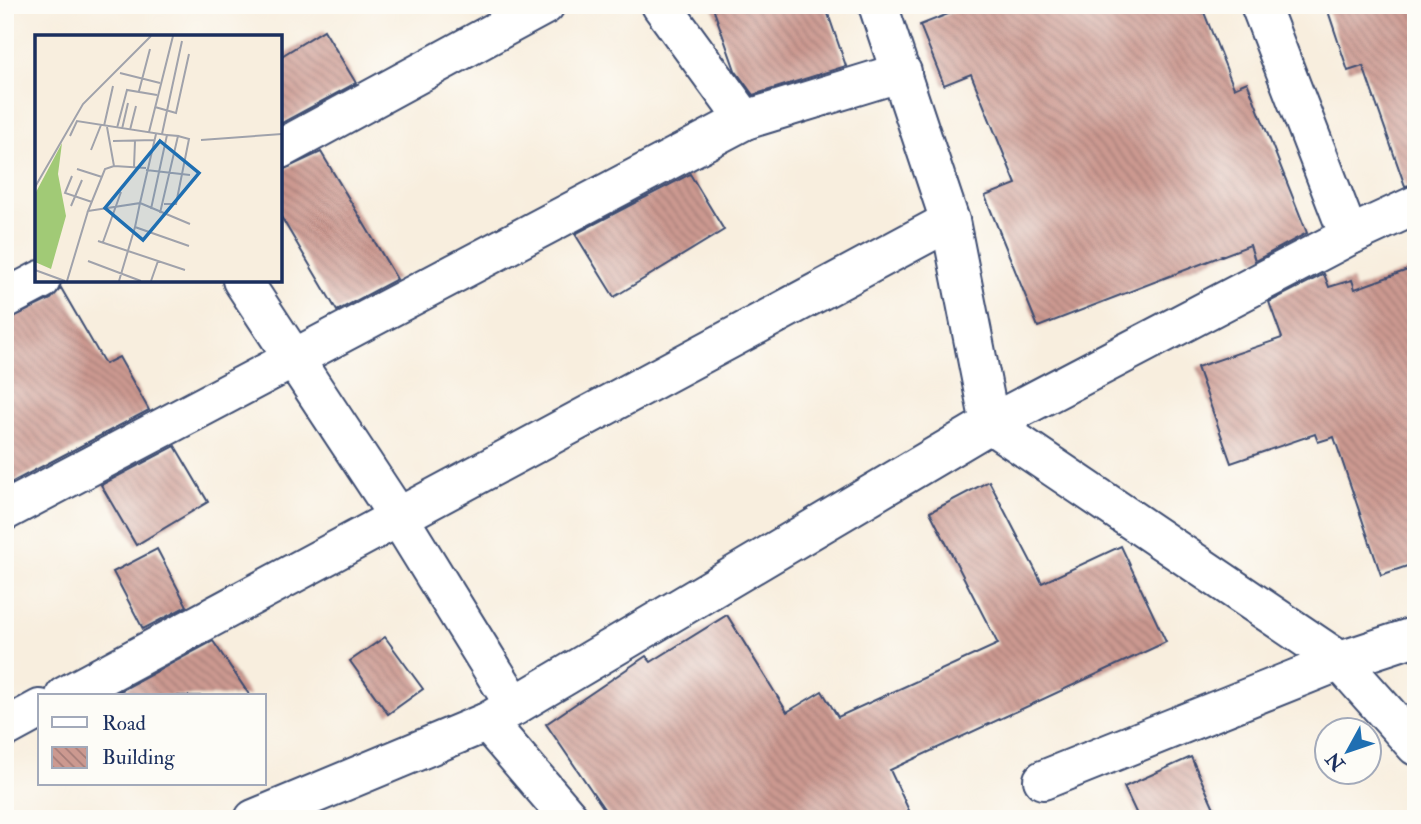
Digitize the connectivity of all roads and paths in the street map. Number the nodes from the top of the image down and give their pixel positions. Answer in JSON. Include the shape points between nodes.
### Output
{"nodes":[{"id":1,"x":545,"y":5,"type":"edge"},
{"id":2,"x":661,"y":5,"type":"edge"},
{"id":3,"x":878,"y":5,"type":"edge"},
{"id":4,"x":1260,"y":5,"type":"edge"},
{"id":5,"x":902,"y":72,"type":"junction"},
{"id":6,"x":745,"y":120,"type":"junction"},
{"id":7,"x":282,"y":148,"type":"edge"},
{"id":8,"x":1416,"y":205,"type":"edge"},
{"id":9,"x":950,"y":221,"type":"junction"},
{"id":10,"x":1349,"y":236,"type":"junction"},
{"id":11,"x":36,"y":282,"type":"edge"},
{"id":12,"x":243,"y":282,"type":"edge"},
{"id":13,"x":5,"y":299,"type":"edge"},
{"id":14,"x":294,"y":357,"type":"junction"},
{"id":15,"x":990,"y":424,"type":"junction"},
{"id":16,"x":5,"y":511,"type":"edge"},
{"id":17,"x":400,"y":518,"type":"junction"},
{"id":18,"x":1416,"y":636,"type":"edge"},
{"id":19,"x":1340,"y":661,"type":"junction"},
{"id":20,"x":69,"y":694,"type":"edge"},
{"id":21,"x":38,"y":710,"type":"edge"},
{"id":22,"x":501,"y":714,"type":"junction"},
{"id":23,"x":5,"y":728,"type":"edge"},
{"id":24,"x":1416,"y":746,"type":"edge"},
{"id":25,"x":1043,"y":780,"type":"dead end"},
{"id":26,"x":254,"y":819,"type":"edge"},
{"id":27,"x":570,"y":819,"type":"edge"}],
"edges":[{"from":1,"to":7,"type":"street"},
{"from":2,"to":6,"type":"street"},
{"from":3,"to":5,"type":"street"},
{"from":4,"to":10,"type":"street"},
{"from":5,"to":6,"type":"street"},
{"from":5,"to":9,"type":"street"},
{"from":6,"to":14,"type":"street"},
{"from":8,"to":10,"type":"street"},
{"from":9,"to":15,"type":"street"},
{"from":9,"to":17,"type":"street"},
{"from":10,"to":15,"type":"street"},
{"from":11,"to":13,"type":"street"},
{"from":12,"to":14,"type":"street"},
{"from":14,"to":16,"type":"street"},
{"from":14,"to":17,"type":"street"},
{"from":15,"to":19,"type":"street"},
{"from":15,"to":22,"type":"street"},
{"from":17,"to":20,"type":"street"},
{"from":17,"to":22,"type":"street"},
{"from":18,"to":19,"type":"street"},
{"from":19,"to":24,"type":"street"},
{"from":19,"to":25,"type":"street"},
{"from":21,"to":23,"type":"street"},
{"from":22,"to":26,"type":"street"},
{"from":22,"to":27,"type":"street"}]}
